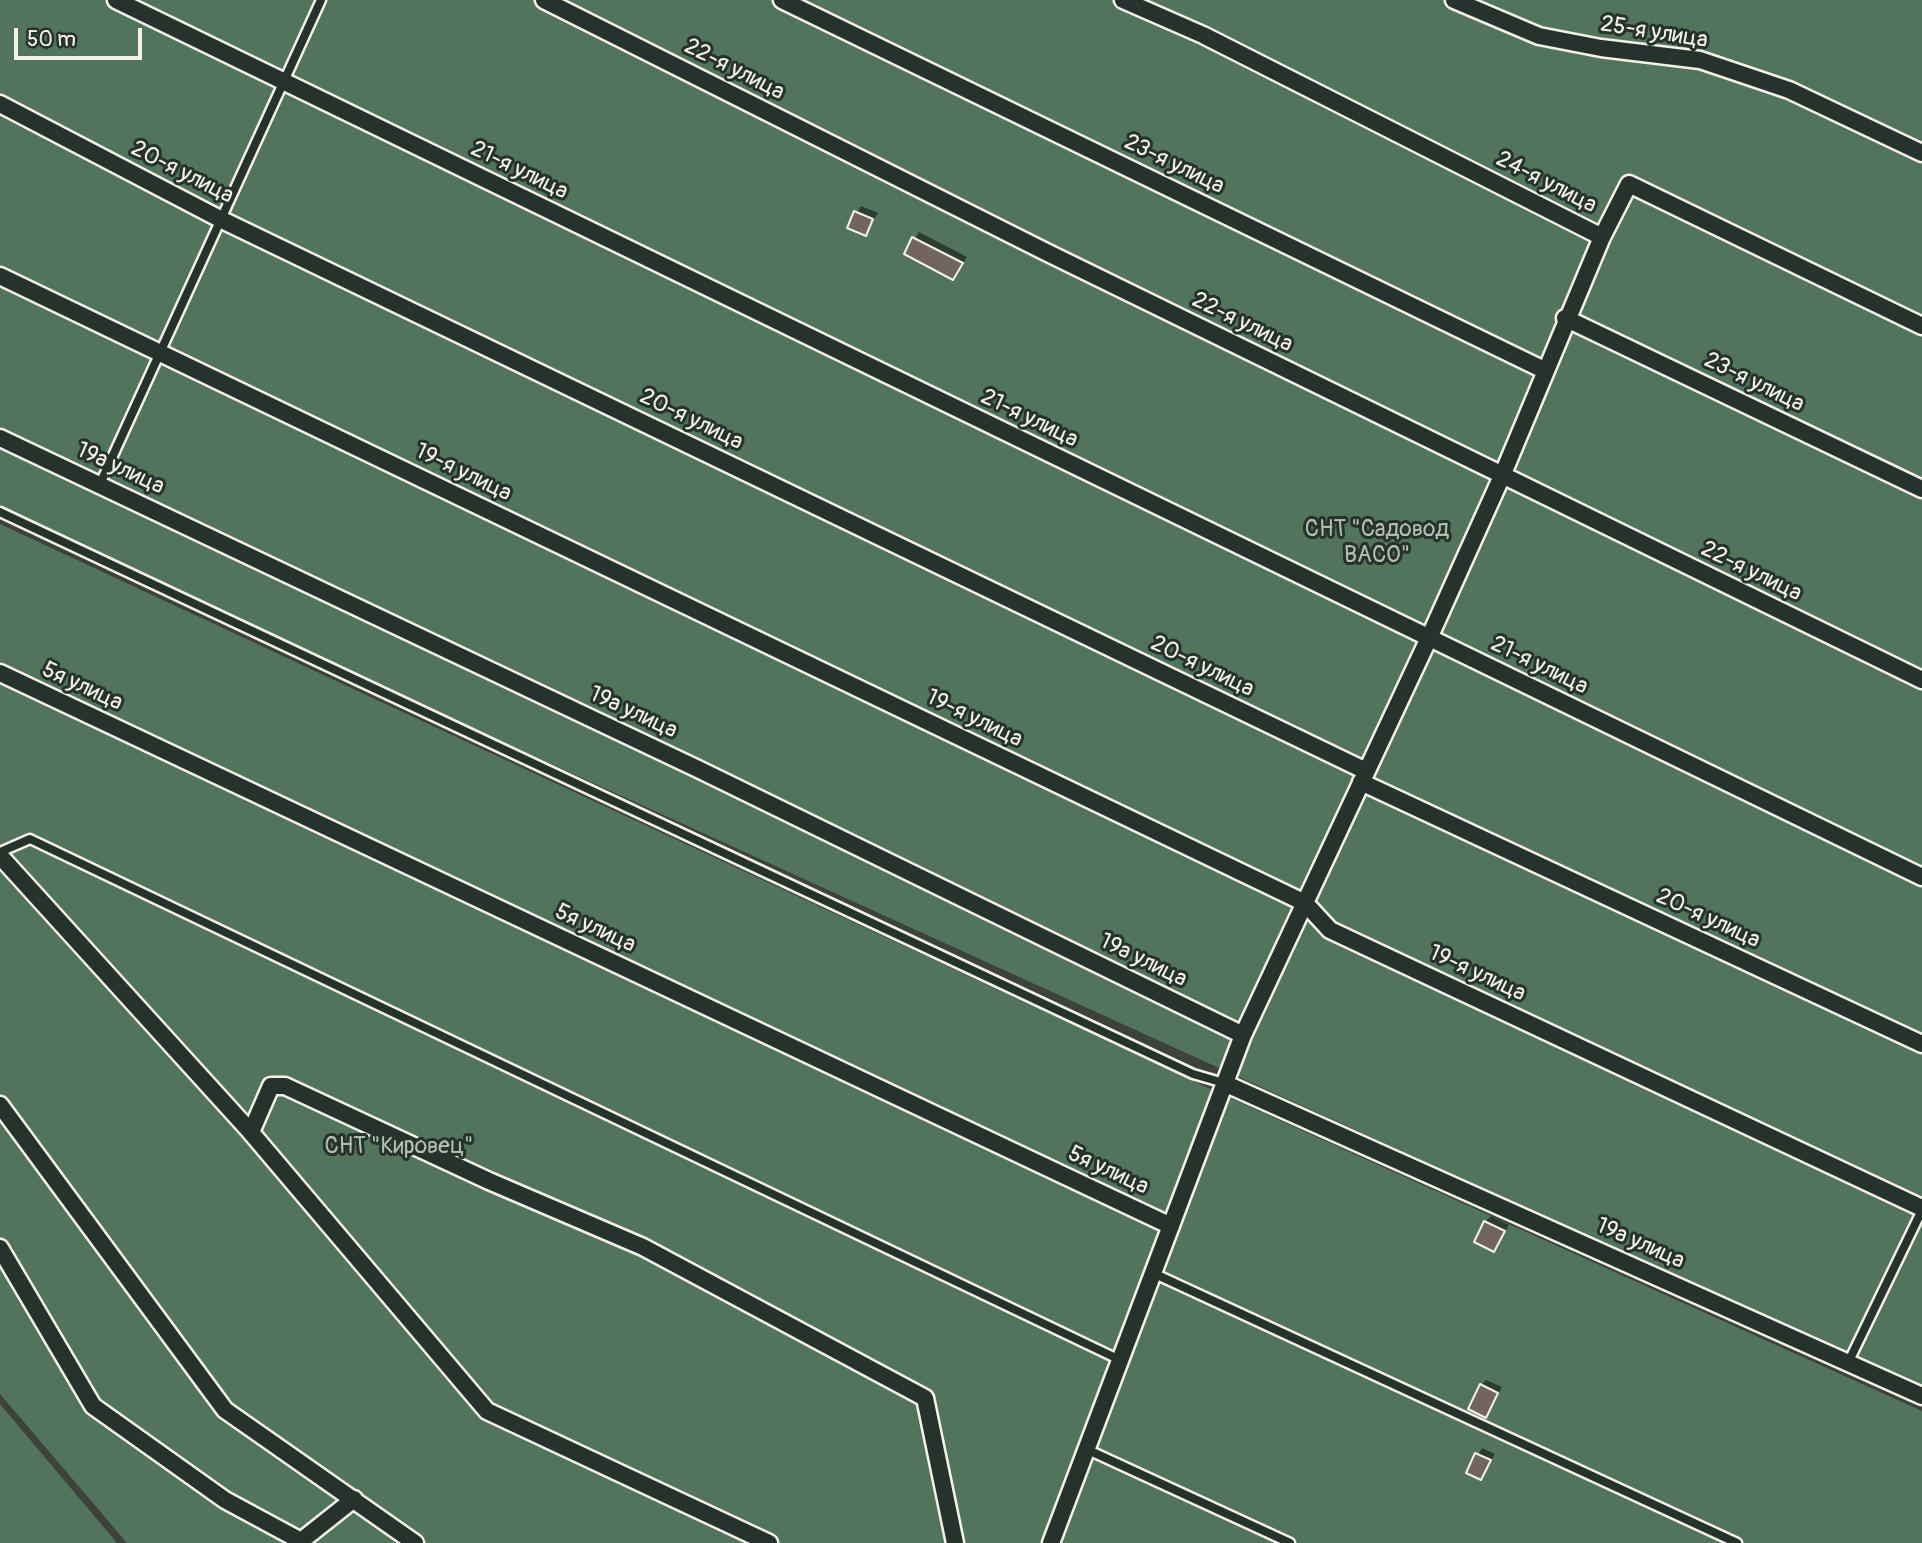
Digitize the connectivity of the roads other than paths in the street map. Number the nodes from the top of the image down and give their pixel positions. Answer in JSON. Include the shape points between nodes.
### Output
{"nodes":[{"id":1,"x":116,"y":0,"type":"edge"},
{"id":2,"x":320,"y":0,"type":"edge"},
{"id":3,"x":544,"y":0,"type":"edge"},
{"id":4,"x":782,"y":0,"type":"edge"},
{"id":5,"x":1123,"y":0,"type":"edge"},
{"id":6,"x":1454,"y":0,"type":"edge"},
{"id":7,"x":282,"y":81,"type":"junction"},
{"id":8,"x":0,"y":104,"type":"edge"},
{"id":9,"x":1922,"y":153,"type":"edge"},
{"id":10,"x":220,"y":219,"type":"junction"},
{"id":11,"x":1602,"y":237,"type":"junction"},
{"id":12,"x":0,"y":276,"type":"edge"},
{"id":13,"x":1565,"y":318,"type":"junction"},
{"id":14,"x":1922,"y":326,"type":"edge"},
{"id":15,"x":160,"y":353,"type":"junction"},
{"id":16,"x":1546,"y":371,"type":"junction"},
{"id":17,"x":0,"y":438,"type":"edge"},
{"id":18,"x":1502,"y":476,"type":"junction"},
{"id":19,"x":100,"y":484,"type":"junction"},
{"id":20,"x":1922,"y":489,"type":"edge"},
{"id":21,"x":0,"y":512,"type":"edge"},
{"id":22,"x":1429,"y":638,"type":"junction"},
{"id":23,"x":0,"y":673,"type":"edge"},
{"id":24,"x":1922,"y":680,"type":"edge"},
{"id":25,"x":1364,"y":776,"type":"junction"},
{"id":26,"x":0,"y":854,"type":"edge"},
{"id":27,"x":1922,"y":877,"type":"edge"},
{"id":28,"x":1305,"y":903,"type":"junction"},
{"id":29,"x":1242,"y":1035,"type":"junction"},
{"id":30,"x":1922,"y":1044,"type":"edge"},
{"id":31,"x":1224,"y":1083,"type":"junction"},
{"id":32,"x":0,"y":1105,"type":"edge"},
{"id":33,"x":251,"y":1132,"type":"junction"},
{"id":34,"x":1922,"y":1209,"type":"edge"},
{"id":35,"x":1171,"y":1226,"type":"junction"},
{"id":36,"x":0,"y":1248,"type":"edge"},
{"id":37,"x":1153,"y":1272,"type":"junction"},
{"id":38,"x":1120,"y":1360,"type":"junction"},
{"id":39,"x":1848,"y":1363,"type":"junction"},
{"id":40,"x":1922,"y":1395,"type":"edge"},
{"id":41,"x":1086,"y":1449,"type":"junction"},
{"id":42,"x":354,"y":1499,"type":"junction"},
{"id":43,"x":415,"y":1543,"type":"edge"},
{"id":44,"x":769,"y":1543,"type":"edge"},
{"id":45,"x":955,"y":1543,"type":"edge"},
{"id":46,"x":1051,"y":1543,"type":"edge"},
{"id":47,"x":1290,"y":1543,"type":"edge"},
{"id":48,"x":1737,"y":1543,"type":"edge"}],
"edges":[{"from":1,"to":7,"type":"street","name":"21-я улица"},
{"from":2,"to":7,"type":"lane"},
{"from":3,"to":18,"type":"street","name":"22-я улица"},
{"from":4,"to":16,"type":"street","name":"23-я улица"},
{"from":5,"to":11,"type":"street","name":"24-я улица"},
{"from":6,"to":9,"type":"street","name":"25-я улица","via":[[1539,36],[1700,60],[1789,90]]},
{"from":7,"to":10,"type":"lane"},
{"from":7,"to":22,"type":"street","name":"21-я улица"},
{"from":8,"to":10,"type":"street","name":"20-я улица"},
{"from":10,"to":15,"type":"lane"},
{"from":10,"to":25,"type":"street","name":"20-я улица"},
{"from":11,"to":13,"type":"street"},
{"from":11,"to":14,"type":"street","name":"24-я улица","via":[[1629,184]]},
{"from":12,"to":15,"type":"street","name":"19-я улица"},
{"from":13,"to":16,"type":"street"},
{"from":13,"to":20,"type":"street","name":"23-я улица"},
{"from":15,"to":19,"type":"lane"},
{"from":15,"to":28,"type":"street","name":"19-я улица"},
{"from":16,"to":18,"type":"street"},
{"from":17,"to":19,"type":"street","name":"19а улица"},
{"from":18,"to":22,"type":"street"},
{"from":18,"to":24,"type":"street","name":"22-я улица"},
{"from":19,"to":29,"type":"street","name":"19а улица"},
{"from":21,"to":31,"type":"lane","via":[[1193,1074]]},
{"from":22,"to":25,"type":"street"},
{"from":22,"to":27,"type":"street","name":"21-я улица"},
{"from":23,"to":35,"type":"street","name":"5я улица"},
{"from":25,"to":28,"type":"street"},
{"from":25,"to":30,"type":"street","name":"20-я улица"},
{"from":26,"to":33,"type":"street"},
{"from":26,"to":38,"type":"lane","via":[[30,839]]},
{"from":28,"to":29,"type":"street"},
{"from":28,"to":34,"type":"street","name":"19-я улица","via":[[1330,930]]},
{"from":29,"to":31,"type":"street"},
{"from":31,"to":35,"type":"street"},
{"from":31,"to":39,"type":"street","name":"19а улица"},
{"from":32,"to":42,"type":"street","via":[[225,1410]]},
{"from":33,"to":44,"type":"street","via":[[487,1411]]},
{"from":33,"to":45,"type":"street","via":[[271,1086],[285,1086],[643,1247],[925,1398]]},
{"from":34,"to":39,"type":"lane"},
{"from":35,"to":37,"type":"street"},
{"from":36,"to":42,"type":"street","via":[[93,1406],[225,1500],[301,1541]]},
{"from":37,"to":38,"type":"street"},
{"from":37,"to":48,"type":"lane"},
{"from":38,"to":41,"type":"street"},
{"from":39,"to":40,"type":"street","name":"19а улица"},
{"from":41,"to":46,"type":"street"},
{"from":41,"to":47,"type":"lane"},
{"from":42,"to":43,"type":"street"}]}
